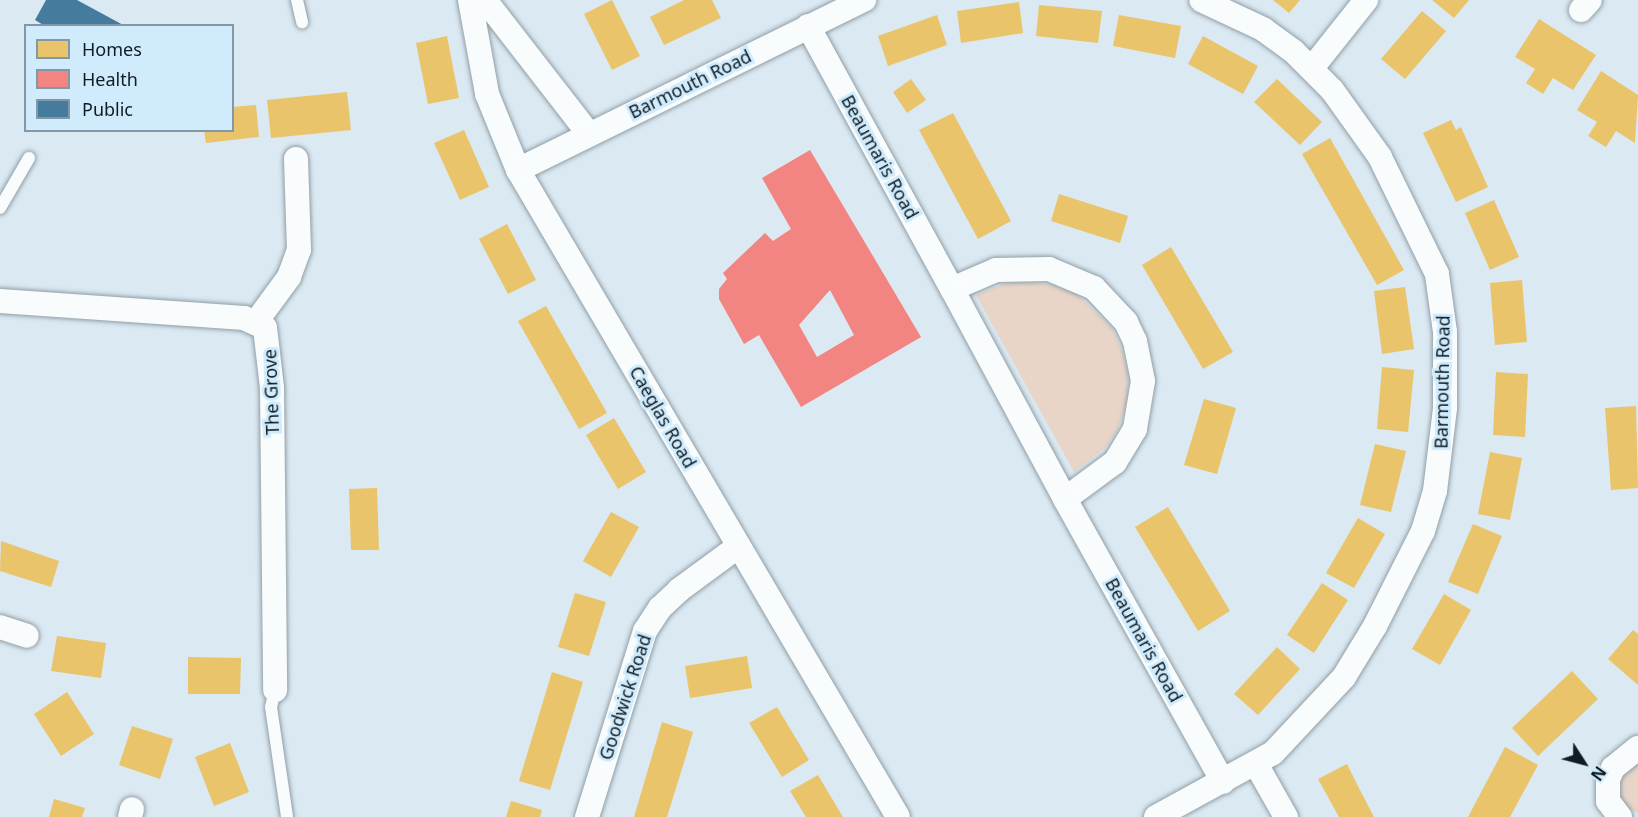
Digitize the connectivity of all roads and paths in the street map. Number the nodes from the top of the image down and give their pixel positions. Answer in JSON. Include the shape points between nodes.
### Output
{"nodes":[{"id":1,"x":297,"y":0,"type":"edge"},
{"id":2,"x":470,"y":0,"type":"edge"},
{"id":3,"x":485,"y":0,"type":"edge"},
{"id":4,"x":864,"y":0,"type":"edge"},
{"id":5,"x":1201,"y":0,"type":"edge"},
{"id":6,"x":1366,"y":0,"type":"edge"},
{"id":7,"x":302,"y":22,"type":"dead end"},
{"id":8,"x":808,"y":26,"type":"junction"},
{"id":9,"x":1312,"y":68,"type":"junction"},
{"id":10,"x":589,"y":134,"type":"junction"},
{"id":11,"x":29,"y":158,"type":"dead end"},
{"id":12,"x":296,"y":159,"type":"dead end"},
{"id":13,"x":518,"y":170,"type":"junction"},
{"id":14,"x":0,"y":208,"type":"edge"},
{"id":15,"x":952,"y":289,"type":"junction"},
{"id":16,"x":0,"y":301,"type":"edge"},
{"id":17,"x":256,"y":322,"type":"junction"},
{"id":18,"x":1065,"y":499,"type":"junction"},
{"id":19,"x":739,"y":546,"type":"junction"},
{"id":20,"x":0,"y":627,"type":"edge"},
{"id":21,"x":27,"y":636,"type":"dead end"},
{"id":22,"x":275,"y":690,"type":"joint"},
{"id":23,"x":1638,"y":748,"type":"edge"},
{"id":24,"x":1256,"y":764,"type":"junction"},
{"id":25,"x":1223,"y":782,"type":"junction"},
{"id":26,"x":895,"y":816,"type":"edge"},
{"id":27,"x":287,"y":817,"type":"edge"},
{"id":28,"x":587,"y":817,"type":"edge"},
{"id":29,"x":1156,"y":817,"type":"edge"},
{"id":30,"x":1286,"y":817,"type":"edge"},
{"id":31,"x":1620,"y":817,"type":"edge"}],
"edges":[{"from":1,"to":7,"type":"lane"},
{"from":2,"to":13,"type":"street","name":"Caeglas Road","via":[[487,94]]},
{"from":3,"to":10,"type":"street"},
{"from":4,"to":8,"type":"street","name":"Barmouth Road"},
{"from":5,"to":9,"type":"street","name":"Barmouth Road","via":[[1263,29]]},
{"from":6,"to":9,"type":"street"},
{"from":8,"to":10,"type":"street","name":"Barmouth Road"},
{"from":8,"to":15,"type":"street","name":"Beaumaris Road"},
{"from":9,"to":24,"type":"street","name":"Barmouth Road","via":[[1355,119],[1380,157],[1437,274],[1445,332],[1445,408],[1436,491],[1423,531],[1397,586],[1344,677],[1289,740]]},
{"from":10,"to":13,"type":"street","name":"Barmouth Road"},
{"from":11,"to":14,"type":"lane"},
{"from":12,"to":17,"type":"street","via":[[296,263]]},
{"from":13,"to":19,"type":"street","name":"Caeglas Road"},
{"from":15,"to":18,"type":"street","name":"Beaumaris Road"},
{"from":15,"to":18,"type":"street","via":[[996,270],[1049,269],[1094,288],[1126,322],[1135,341],[1143,381],[1134,429],[1114,462]]},
{"from":16,"to":17,"type":"street"},
{"from":17,"to":22,"type":"street","name":"The Grove","via":[[265,328],[269,339],[272,388]]},
{"from":18,"to":25,"type":"street","name":"Beaumaris Road"},
{"from":19,"to":26,"type":"street","name":"Caeglas Road"},
{"from":19,"to":28,"type":"street","name":"Goodwick Road","via":[[679,590],[660,608],[645,631]]},
{"from":20,"to":21,"type":"street"},
{"from":22,"to":27,"type":"lane","via":[[271,707]]},
{"from":23,"to":31,"type":"street","via":[[1624,757],[1608,779],[1608,801]]},
{"from":24,"to":25,"type":"street","name":"Barmouth Road"},
{"from":24,"to":30,"type":"street"},
{"from":25,"to":29,"type":"street","name":"Barmouth Road"}]}
